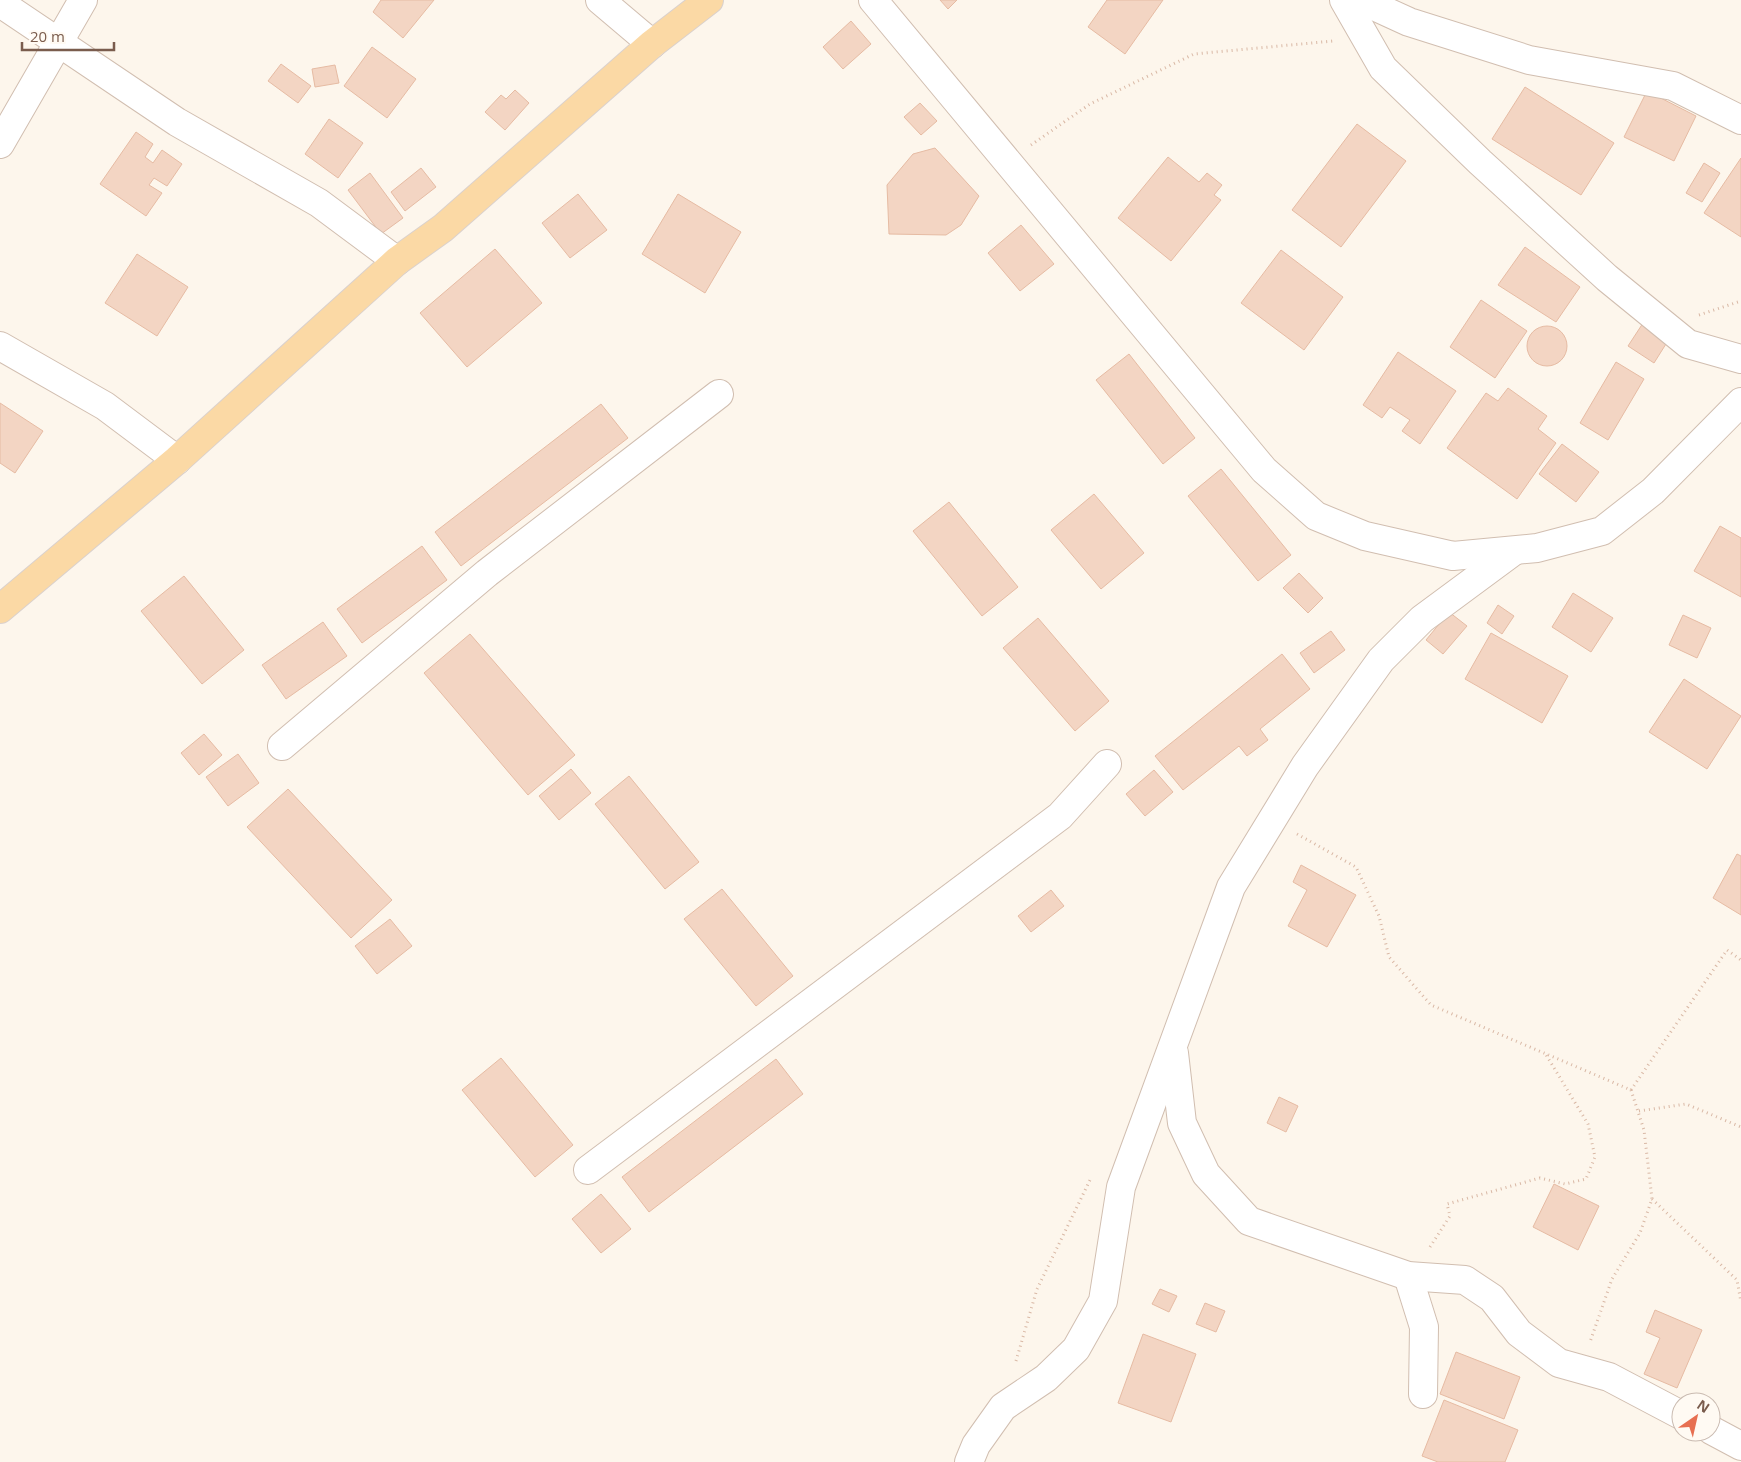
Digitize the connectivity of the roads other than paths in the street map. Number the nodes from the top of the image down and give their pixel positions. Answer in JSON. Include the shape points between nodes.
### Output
{"nodes":[{"id":1,"x":83,"y":0,"type":"edge"},
{"id":2,"x":600,"y":0,"type":"edge"},
{"id":3,"x":710,"y":0,"type":"edge"},
{"id":4,"x":873,"y":0,"type":"edge"},
{"id":5,"x":1344,"y":0,"type":"edge"},
{"id":6,"x":1361,"y":0,"type":"edge"},
{"id":7,"x":0,"y":3,"type":"edge"},
{"id":8,"x":60,"y":42,"type":"junction"},
{"id":9,"x":652,"y":44,"type":"junction"},
{"id":10,"x":1741,"y":120,"type":"edge"},
{"id":11,"x":0,"y":144,"type":"edge"},
{"id":12,"x":397,"y":261,"type":"junction"},
{"id":13,"x":0,"y":346,"type":"edge"},
{"id":14,"x":1741,"y":359,"type":"edge"},
{"id":15,"x":719,"y":394,"type":"dead end"},
{"id":16,"x":1741,"y":402,"type":"edge"},
{"id":17,"x":177,"y":460,"type":"junction"},
{"id":18,"x":1514,"y":550,"type":"junction"},
{"id":19,"x":0,"y":609,"type":"edge"},
{"id":20,"x":282,"y":746,"type":"dead end"},
{"id":21,"x":1107,"y":764,"type":"dead end"},
{"id":22,"x":1173,"y":1046,"type":"junction"},
{"id":23,"x":588,"y":1170,"type":"dead end"},
{"id":24,"x":1415,"y":1276,"type":"junction"},
{"id":25,"x":1423,"y":1394,"type":"dead end"},
{"id":26,"x":1671,"y":1409,"type":"edge"},
{"id":27,"x":1721,"y":1435,"type":"edge"},
{"id":28,"x":1741,"y":1446,"type":"edge"},
{"id":29,"x":969,"y":1462,"type":"edge"}],
"edges":[{"from":1,"to":8,"type":"street"},
{"from":2,"to":9,"type":"street"},
{"from":3,"to":9,"type":"main road"},
{"from":4,"to":18,"type":"street","via":[[1264,470],[1316,516],[1366,536],[1453,556]]},
{"from":5,"to":14,"type":"street","via":[[1384,68],[1480,162],[1607,278],[1688,344]]},
{"from":6,"to":10,"type":"street","via":[[1409,22],[1529,60],[1673,86]]},
{"from":7,"to":8,"type":"street"},
{"from":8,"to":11,"type":"street"},
{"from":8,"to":12,"type":"street","via":[[177,122],[319,203]]},
{"from":9,"to":12,"type":"main road","via":[[443,228]]},
{"from":12,"to":17,"type":"main road"},
{"from":13,"to":17,"type":"street","via":[[105,406]]},
{"from":15,"to":20,"type":"street","via":[[487,574]]},
{"from":16,"to":18,"type":"street","via":[[1652,491],[1602,531],[1537,548]]},
{"from":17,"to":19,"type":"main road"},
{"from":18,"to":22,"type":"street","via":[[1422,619],[1381,660],[1305,766],[1231,887]]},
{"from":21,"to":23,"type":"street","via":[[1060,816]]},
{"from":22,"to":24,"type":"street","via":[[1182,1124],[1206,1174],[1249,1221]]},
{"from":22,"to":29,"type":"street","via":[[1121,1187],[1103,1301],[1076,1349],[1046,1378],[1002,1407],[976,1445]]},
{"from":24,"to":25,"type":"street","via":[[1424,1327]]},
{"from":24,"to":26,"type":"street","via":[[1465,1280],[1492,1298],[1519,1333],[1558,1363],[1609,1377]]},
{"from":27,"to":28,"type":"street"}]}
